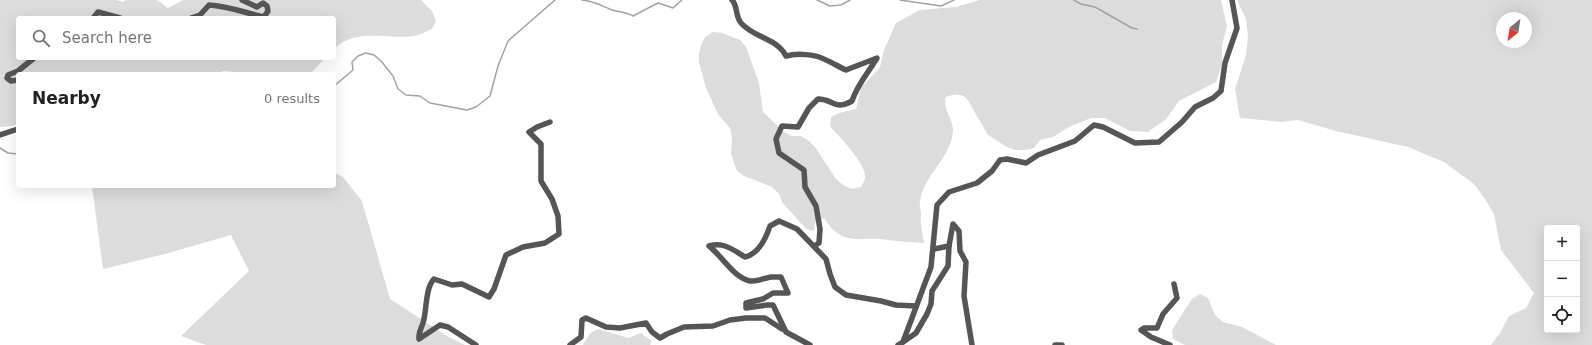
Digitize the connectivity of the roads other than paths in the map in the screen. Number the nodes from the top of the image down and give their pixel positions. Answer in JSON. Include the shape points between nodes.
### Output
{"nodes":[{"id":1,"x":242,"y":0,"type":"edge"},
{"id":2,"x":732,"y":0,"type":"edge"},
{"id":3,"x":1232,"y":0,"type":"edge"},
{"id":4,"x":95,"y":16,"type":"edge"},
{"id":5,"x":113,"y":16,"type":"edge"},
{"id":6,"x":197,"y":16,"type":"edge"},
{"id":7,"x":256,"y":16,"type":"edge"},
{"id":8,"x":265,"y":16,"type":"edge"},
{"id":9,"x":32,"y":60,"type":"edge"},
{"id":10,"x":16,"y":80,"type":"edge"},
{"id":11,"x":550,"y":122,"type":"dead end"},
{"id":12,"x":16,"y":130,"type":"edge"},
{"id":13,"x":1,"y":134,"type":"edge"},
{"id":14,"x":814,"y":246,"type":"junction"},
{"id":15,"x":950,"y":246,"type":"junction"},
{"id":16,"x":934,"y":249,"type":"junction"},
{"id":17,"x":1174,"y":284,"type":"dead end"},
{"id":18,"x":916,"y":306,"type":"junction"},
{"id":19,"x":786,"y":332,"type":"junction"},
{"id":20,"x":900,"y":344,"type":"edge"},
{"id":21,"x":476,"y":345,"type":"edge"},
{"id":22,"x":570,"y":345,"type":"edge"},
{"id":23,"x":810,"y":345,"type":"edge"},
{"id":24,"x":972,"y":345,"type":"edge"},
{"id":25,"x":1055,"y":345,"type":"edge"},
{"id":26,"x":1062,"y":345,"type":"edge"},
{"id":27,"x":1170,"y":345,"type":"edge"}],
"edges":[{"from":1,"to":8,"type":"street","via":[[257,7],[263,3],[268,11]]},
{"from":2,"to":14,"type":"street","via":[[741,22],[758,36],[773,42],[786,56],[797,53],[825,59],[846,70],[877,58],[858,86],[852,101],[837,106],[824,99],[818,99],[809,108],[798,127],[782,126],[776,139],[779,153],[804,170],[805,187],[816,206],[820,229],[819,243]]},
{"from":3,"to":16,"type":"street","via":[[1237,28],[1225,63],[1221,91],[1213,98],[1195,107],[1159,142],[1135,143],[1094,125],[1075,141],[1038,155],[1026,163],[1000,160],[992,171],[976,183],[949,192],[937,205]]},
{"from":4,"to":5,"type":"street","via":[[98,12]]},
{"from":6,"to":7,"type":"street","via":[[209,5],[224,6]]},
{"from":9,"to":10,"type":"street","via":[[18,71],[8,75],[7,78],[11,81]]},
{"from":11,"to":21,"type":"street","via":[[529,132],[541,144],[541,181],[552,199],[558,216],[559,234],[545,243],[523,247],[506,255],[489,297],[462,284],[452,285],[434,279],[428,293],[419,339],[440,325],[448,327]]},
{"from":12,"to":13,"type":"street"},
{"from":14,"to":18,"type":"street","via":[[826,259],[835,287],[846,295],[896,305]]},
{"from":14,"to":19,"type":"street","via":[[797,229],[779,221],[770,226],[767,237],[751,256],[745,257],[718,244],[708,246],[736,273],[750,281],[781,277],[788,293],[773,293],[763,299],[746,302],[746,308],[773,305]]},
{"from":15,"to":16,"type":"street"},
{"from":15,"to":20,"type":"street","via":[[948,266],[932,291],[927,314],[916,332]]},
{"from":15,"to":24,"type":"street","via":[[953,224],[959,231],[960,251],[966,262],[964,296]]},
{"from":16,"to":18,"type":"street","via":[[931,267]]},
{"from":17,"to":27,"type":"street","via":[[1177,298],[1163,314],[1157,328],[1141,330]]},
{"from":18,"to":20,"type":"street"},
{"from":19,"to":22,"type":"street","via":[[765,318],[746,318],[713,326],[684,327],[660,338],[646,323],[613,328],[586,318],[582,320],[580,337]]},
{"from":19,"to":23,"type":"street"},
{"from":25,"to":26,"type":"street"}]}
